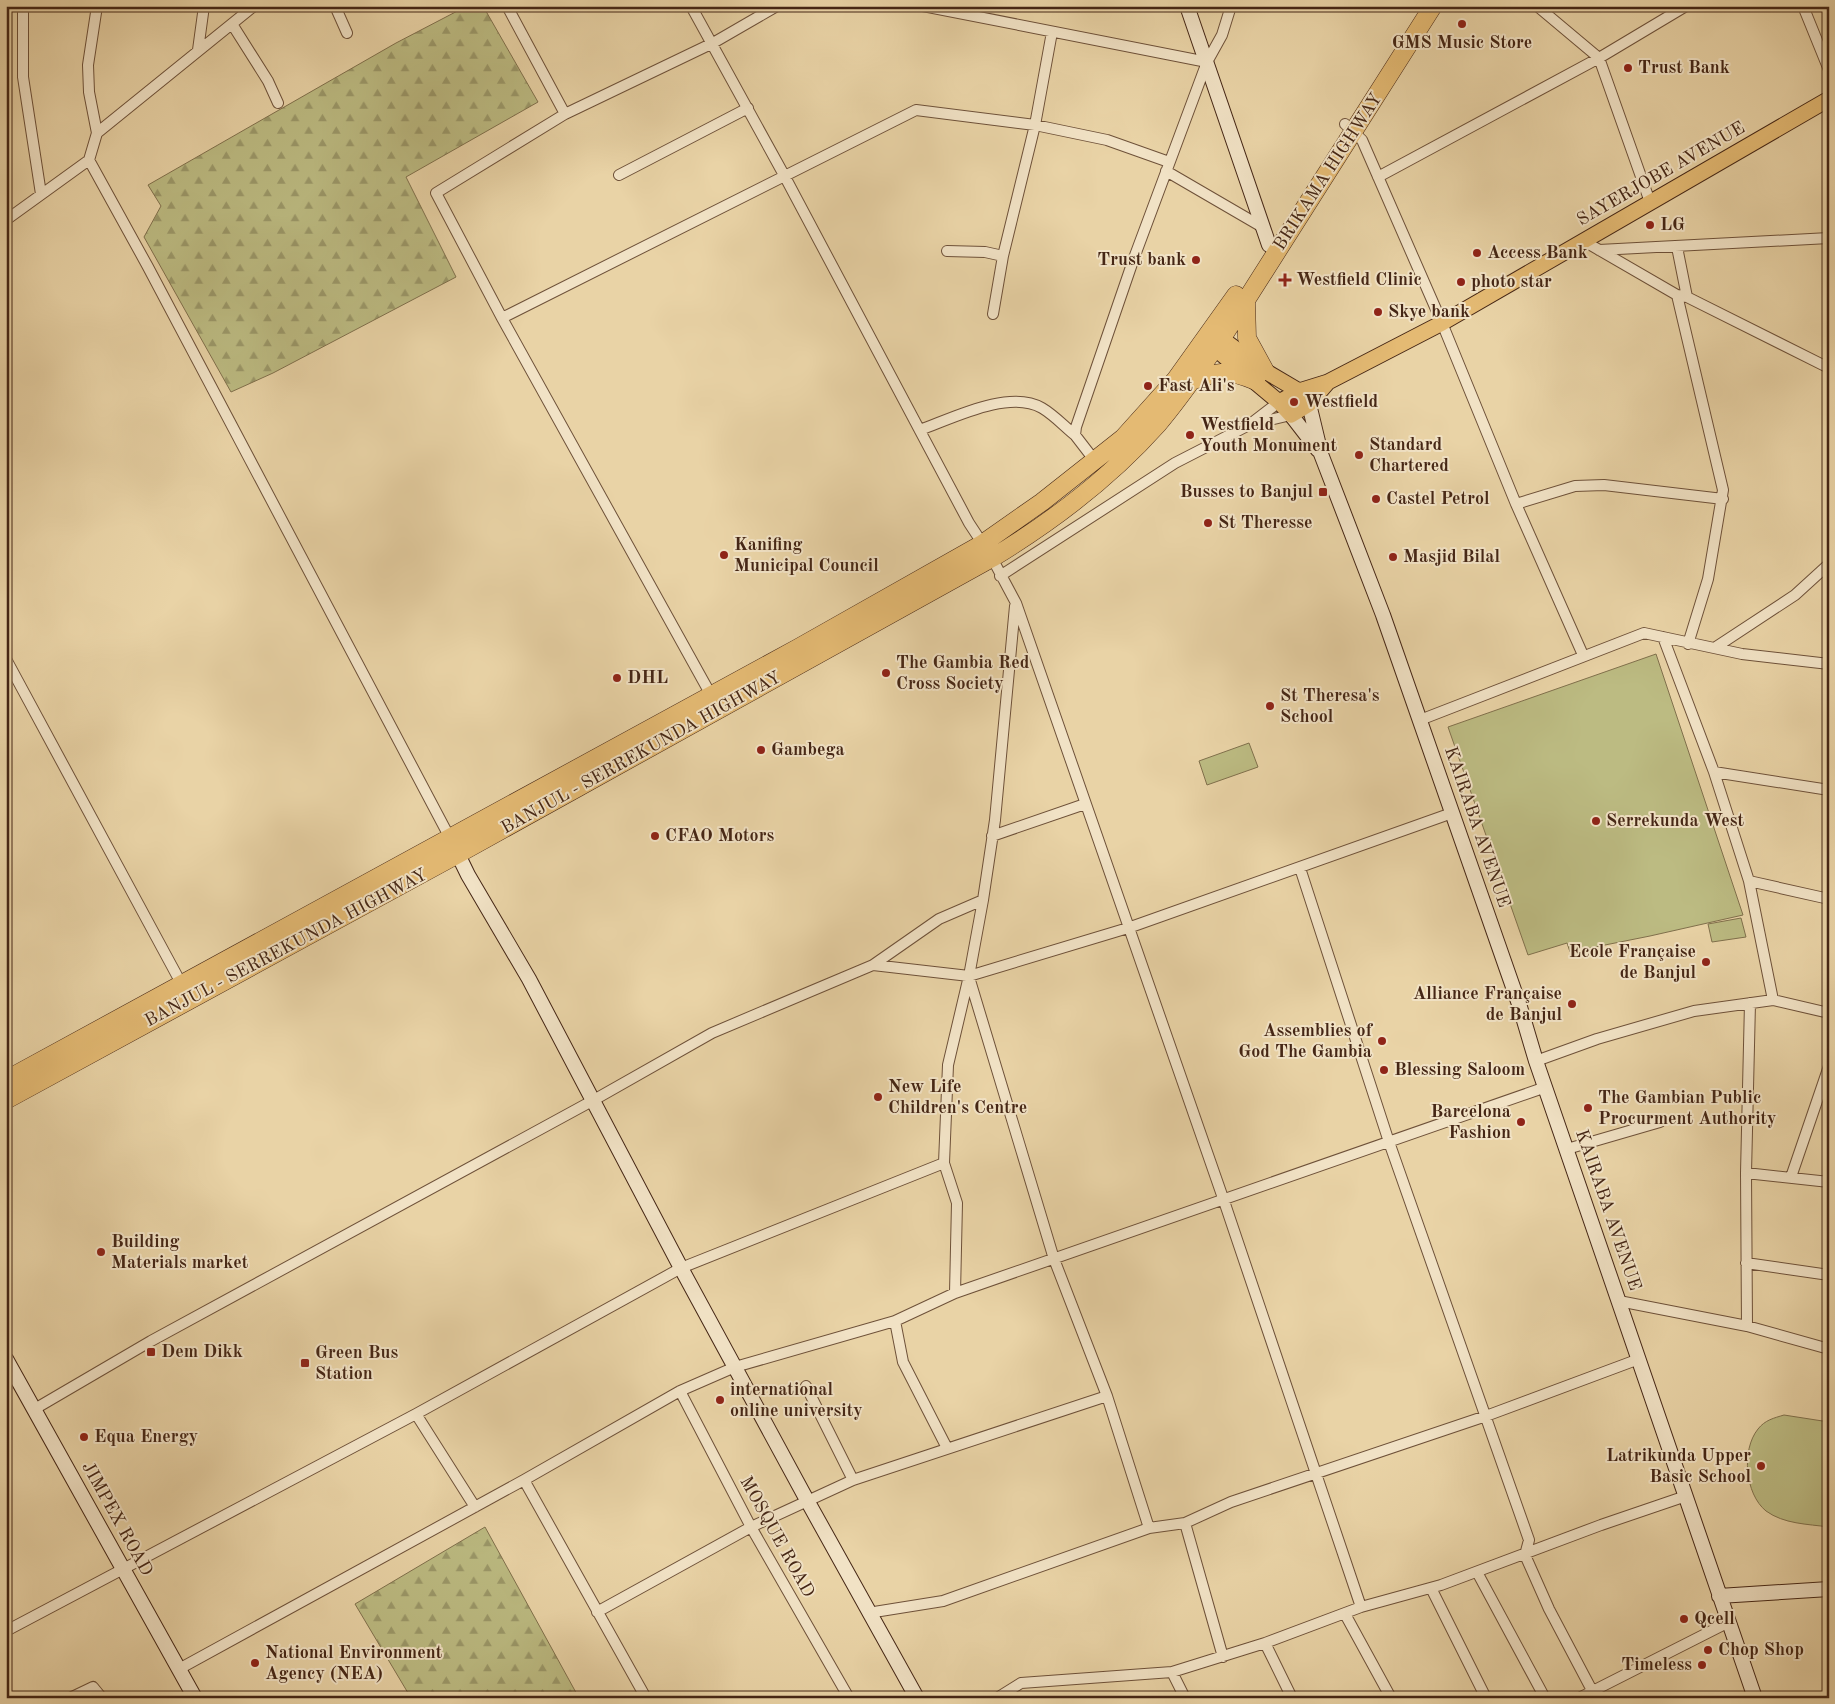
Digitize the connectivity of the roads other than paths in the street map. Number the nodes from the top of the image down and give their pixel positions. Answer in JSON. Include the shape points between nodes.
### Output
{"nodes":[{"id":1,"x":23,"y":6,"type":"edge"},
{"id":2,"x":97,"y":6,"type":"edge"},
{"id":3,"x":204,"y":6,"type":"edge"},
{"id":4,"x":254,"y":6,"type":"edge"},
{"id":5,"x":335,"y":6,"type":"edge"},
{"id":6,"x":507,"y":6,"type":"edge"},
{"id":7,"x":691,"y":6,"type":"edge"},
{"id":8,"x":777,"y":6,"type":"edge"},
{"id":9,"x":923,"y":6,"type":"edge"},
{"id":10,"x":1187,"y":6,"type":"edge"},
{"id":11,"x":1231,"y":6,"type":"edge"},
{"id":12,"x":1419,"y":6,"type":"edge"},
{"id":13,"x":1432,"y":6,"type":"edge"},
{"id":14,"x":1537,"y":6,"type":"edge"},
{"id":15,"x":1686,"y":6,"type":"edge"},
{"id":16,"x":1803,"y":6,"type":"edge"},
{"id":17,"x":232,"y":24,"type":"junction"},
{"id":18,"x":1052,"y":32,"type":"junction"},
{"id":19,"x":347,"y":33,"type":"dead end"},
{"id":20,"x":713,"y":43,"type":"junction"},
{"id":21,"x":198,"y":50,"type":"junction"},
{"id":22,"x":1600,"y":58,"type":"junction"},
{"id":23,"x":1207,"y":62,"type":"junction"},
{"id":24,"x":1829,"y":70,"type":"edge"},
{"id":25,"x":1829,"y":100,"type":"edge"},
{"id":26,"x":278,"y":103,"type":"dead end"},
{"id":27,"x":748,"y":108,"type":"junction"},
{"id":28,"x":565,"y":114,"type":"junction"},
{"id":29,"x":1035,"y":125,"type":"junction"},
{"id":30,"x":1350,"y":127,"type":"junction"},
{"id":31,"x":97,"y":133,"type":"junction"},
{"id":32,"x":89,"y":160,"type":"junction"},
{"id":33,"x":1168,"y":167,"type":"junction"},
{"id":34,"x":619,"y":175,"type":"dead end"},
{"id":35,"x":784,"y":175,"type":"junction"},
{"id":36,"x":1378,"y":177,"type":"junction"},
{"id":37,"x":42,"y":194,"type":"junction"},
{"id":38,"x":1650,"y":202,"type":"junction"},
{"id":39,"x":6,"y":220,"type":"edge"},
{"id":40,"x":1266,"y":236,"type":"junction"},
{"id":41,"x":1829,"y":238,"type":"edge"},
{"id":42,"x":1582,"y":240,"type":"junction"},
{"id":43,"x":1677,"y":246,"type":"junction"},
{"id":44,"x":1599,"y":250,"type":"junction"},
{"id":45,"x":947,"y":251,"type":"dead end"},
{"id":46,"x":1003,"y":256,"type":"junction"},
{"id":47,"x":1677,"y":295,"type":"junction"},
{"id":48,"x":1688,"y":297,"type":"junction"},
{"id":49,"x":1246,"y":301,"type":"junction"},
{"id":50,"x":993,"y":314,"type":"dead end"},
{"id":51,"x":502,"y":318,"type":"junction"},
{"id":52,"x":1442,"y":323,"type":"junction"},
{"id":53,"x":1214,"y":339,"type":"junction"},
{"id":54,"x":1829,"y":368,"type":"edge"},
{"id":55,"x":1260,"y":376,"type":"junction"},
{"id":56,"x":1191,"y":381,"type":"junction"},
{"id":57,"x":1328,"y":382,"type":"junction"},
{"id":58,"x":1299,"y":391,"type":"junction"},
{"id":59,"x":1279,"y":402,"type":"junction"},
{"id":60,"x":1309,"y":404,"type":"junction"},
{"id":61,"x":1291,"y":415,"type":"junction"},
{"id":62,"x":1249,"y":425,"type":"junction"},
{"id":63,"x":920,"y":430,"type":"junction"},
{"id":64,"x":1075,"y":435,"type":"junction"},
{"id":65,"x":1321,"y":454,"type":"junction"},
{"id":66,"x":1096,"y":461,"type":"junction"},
{"id":67,"x":1723,"y":498,"type":"junction"},
{"id":68,"x":1516,"y":504,"type":"junction"},
{"id":69,"x":987,"y":551,"type":"junction"},
{"id":70,"x":1829,"y":564,"type":"edge"},
{"id":71,"x":1000,"y":576,"type":"junction"},
{"id":72,"x":1016,"y":603,"type":"junction"},
{"id":73,"x":1663,"y":637,"type":"junction"},
{"id":74,"x":1688,"y":644,"type":"junction"},
{"id":75,"x":1716,"y":648,"type":"junction"},
{"id":76,"x":1582,"y":655,"type":"junction"},
{"id":77,"x":6,"y":659,"type":"edge"},
{"id":78,"x":1829,"y":664,"type":"edge"},
{"id":79,"x":711,"y":694,"type":"junction"},
{"id":80,"x":1420,"y":720,"type":"junction"},
{"id":81,"x":1714,"y":772,"type":"junction"},
{"id":82,"x":1829,"y":790,"type":"edge"},
{"id":83,"x":1085,"y":804,"type":"junction"},
{"id":84,"x":1452,"y":813,"type":"junction"},
{"id":85,"x":992,"y":836,"type":"junction"},
{"id":86,"x":450,"y":838,"type":"junction"},
{"id":87,"x":458,"y":854,"type":"junction"},
{"id":88,"x":1300,"y":868,"type":"junction"},
{"id":89,"x":1749,"y":881,"type":"junction"},
{"id":90,"x":1829,"y":899,"type":"edge"},
{"id":91,"x":983,"y":900,"type":"junction"},
{"id":92,"x":1128,"y":928,"type":"junction"},
{"id":93,"x":873,"y":965,"type":"junction"},
{"id":94,"x":969,"y":976,"type":"junction"},
{"id":95,"x":180,"y":983,"type":"junction"},
{"id":96,"x":1772,"y":1000,"type":"junction"},
{"id":97,"x":1750,"y":1003,"type":"junction"},
{"id":98,"x":1829,"y":1013,"type":"edge"},
{"id":99,"x":1536,"y":1061,"type":"junction"},
{"id":100,"x":1829,"y":1066,"type":"edge"},
{"id":101,"x":6,"y":1080,"type":"edge"},
{"id":102,"x":1546,"y":1087,"type":"junction"},
{"id":103,"x":6,"y":1100,"type":"edge"},
{"id":104,"x":592,"y":1101,"type":"junction"},
{"id":105,"x":1660,"y":1122,"type":"dead end"},
{"id":106,"x":1389,"y":1142,"type":"junction"},
{"id":107,"x":1567,"y":1149,"type":"junction"},
{"id":108,"x":944,"y":1163,"type":"junction"},
{"id":109,"x":1746,"y":1173,"type":"junction"},
{"id":110,"x":1791,"y":1177,"type":"junction"},
{"id":111,"x":1829,"y":1182,"type":"edge"},
{"id":112,"x":1223,"y":1198,"type":"junction"},
{"id":113,"x":1054,"y":1259,"type":"junction"},
{"id":114,"x":1746,"y":1263,"type":"junction"},
{"id":115,"x":681,"y":1268,"type":"junction"},
{"id":116,"x":1829,"y":1275,"type":"edge"},
{"id":117,"x":954,"y":1293,"type":"junction"},
{"id":118,"x":1619,"y":1300,"type":"junction"},
{"id":119,"x":895,"y":1321,"type":"junction"},
{"id":120,"x":1746,"y":1326,"type":"junction"},
{"id":121,"x":1829,"y":1349,"type":"edge"},
{"id":122,"x":1639,"y":1359,"type":"junction"},
{"id":123,"x":7,"y":1361,"type":"edge"},
{"id":124,"x":735,"y":1367,"type":"junction"},
{"id":125,"x":806,"y":1386,"type":"dead end"},
{"id":126,"x":680,"y":1391,"type":"junction"},
{"id":127,"x":1107,"y":1396,"type":"junction"},
{"id":128,"x":33,"y":1410,"type":"junction"},
{"id":129,"x":416,"y":1414,"type":"junction"},
{"id":130,"x":1486,"y":1416,"type":"junction"},
{"id":131,"x":947,"y":1448,"type":"junction"},
{"id":132,"x":1315,"y":1472,"type":"junction"},
{"id":133,"x":524,"y":1480,"type":"junction"},
{"id":134,"x":853,"y":1480,"type":"junction"},
{"id":135,"x":1686,"y":1496,"type":"junction"},
{"id":136,"x":808,"y":1502,"type":"junction"},
{"id":137,"x":475,"y":1507,"type":"junction"},
{"id":138,"x":1185,"y":1523,"type":"junction"},
{"id":139,"x":751,"y":1527,"type":"junction"},
{"id":140,"x":1149,"y":1528,"type":"junction"},
{"id":141,"x":1525,"y":1554,"type":"junction"},
{"id":142,"x":123,"y":1569,"type":"junction"},
{"id":143,"x":1477,"y":1572,"type":"junction"},
{"id":144,"x":1431,"y":1588,"type":"junction"},
{"id":145,"x":1829,"y":1589,"type":"edge"},
{"id":146,"x":1720,"y":1596,"type":"junction"},
{"id":147,"x":1362,"y":1607,"type":"junction"},
{"id":148,"x":597,"y":1612,"type":"junction"},
{"id":149,"x":868,"y":1613,"type":"junction"},
{"id":150,"x":1345,"y":1614,"type":"junction"},
{"id":151,"x":1729,"y":1622,"type":"junction"},
{"id":152,"x":6,"y":1631,"type":"edge"},
{"id":153,"x":1265,"y":1643,"type":"junction"},
{"id":154,"x":1223,"y":1657,"type":"junction"},
{"id":155,"x":179,"y":1669,"type":"junction"},
{"id":156,"x":1172,"y":1672,"type":"junction"},
{"id":157,"x":1594,"y":1694,"type":"edge"},
{"id":158,"x":70,"y":1698,"type":"edge"},
{"id":159,"x":102,"y":1698,"type":"edge"},
{"id":160,"x":195,"y":1698,"type":"edge"},
{"id":161,"x":646,"y":1698,"type":"edge"},
{"id":162,"x":849,"y":1698,"type":"edge"},
{"id":163,"x":917,"y":1698,"type":"edge"},
{"id":164,"x":997,"y":1698,"type":"edge"},
{"id":165,"x":1185,"y":1698,"type":"edge"},
{"id":166,"x":1292,"y":1698,"type":"edge"},
{"id":167,"x":1391,"y":1698,"type":"edge"},
{"id":168,"x":1486,"y":1698,"type":"edge"},
{"id":169,"x":1545,"y":1698,"type":"edge"},
{"id":170,"x":1579,"y":1698,"type":"edge"},
{"id":171,"x":1755,"y":1698,"type":"edge"}],
"edges":[{"from":1,"to":37,"type":"street","via":[[23,77]]},
{"from":2,"to":31,"type":"street","via":[[88,66]]},
{"from":3,"to":21,"type":"street"},
{"from":4,"to":17,"type":"street"},
{"from":5,"to":19,"type":"street"},
{"from":6,"to":28,"type":"street"},
{"from":7,"to":20,"type":"street"},
{"from":8,"to":20,"type":"street"},
{"from":9,"to":18,"type":"street"},
{"from":10,"to":23,"type":"street"},
{"from":11,"to":23,"type":"street","via":[[1222,35]]},
{"from":12,"to":30,"type":"highway","name":"BRIKAMA HIGHWAY"},
{"from":13,"to":30,"type":"highway","name":"BRIKAMA HIGHWAY"},
{"from":14,"to":22,"type":"street"},
{"from":15,"to":22,"type":"street"},
{"from":16,"to":24,"type":"street"},
{"from":17,"to":21,"type":"street"},
{"from":17,"to":26,"type":"street"},
{"from":18,"to":23,"type":"street"},
{"from":18,"to":29,"type":"street"},
{"from":20,"to":27,"type":"street"},
{"from":20,"to":28,"type":"street"},
{"from":21,"to":31,"type":"street"},
{"from":22,"to":36,"type":"street"},
{"from":22,"to":38,"type":"street"},
{"from":23,"to":33,"type":"street"},
{"from":23,"to":40,"type":"street"},
{"from":25,"to":38,"type":"main road","name":"SAYERJOBE AVENUE"},
{"from":27,"to":34,"type":"street"},
{"from":27,"to":35,"type":"street"},
{"from":28,"to":51,"type":"street","via":[[436,193]]},
{"from":29,"to":33,"type":"street","via":[[1107,140]]},
{"from":29,"to":35,"type":"street","via":[[916,110]]},
{"from":29,"to":46,"type":"street"},
{"from":30,"to":36,"type":"street","via":[[1362,140]]},
{"from":30,"to":40,"type":"highway","name":"BRIKAMA HIGHWAY"},
{"from":30,"to":49,"type":"highway","name":"BRIKAMA HIGHWAY"},
{"from":31,"to":32,"type":"street"},
{"from":32,"to":37,"type":"street"},
{"from":32,"to":86,"type":"street"},
{"from":33,"to":40,"type":"street"},
{"from":33,"to":64,"type":"street"},
{"from":35,"to":51,"type":"street"},
{"from":35,"to":63,"type":"street"},
{"from":36,"to":52,"type":"street"},
{"from":37,"to":39,"type":"street"},
{"from":38,"to":42,"type":"main road","name":"SAYERJOBE AVENUE"},
{"from":40,"to":53,"type":"highway","name":"BRIKAMA HIGHWAY"},
{"from":41,"to":43,"type":"street"},
{"from":42,"to":44,"type":"street"},
{"from":42,"to":52,"type":"main road","name":"SAYERJOBE AVENUE"},
{"from":43,"to":44,"type":"street"},
{"from":43,"to":48,"type":"street"},
{"from":44,"to":47,"type":"street"},
{"from":45,"to":46,"type":"street"},
{"from":46,"to":50,"type":"street"},
{"from":47,"to":48,"type":"street"},
{"from":47,"to":67,"type":"street"},
{"from":48,"to":54,"type":"street"},
{"from":49,"to":53,"type":"highway","name":"BRIKAMA HIGHWAY"},
{"from":49,"to":55,"type":"highway","via":[[1247,338]]},
{"from":51,"to":79,"type":"street"},
{"from":52,"to":57,"type":"main road","name":"SAYERJOBE AVENUE"},
{"from":52,"to":68,"type":"street"},
{"from":53,"to":55,"type":"main road","name":"KAIRABA AVENUE"},
{"from":53,"to":56,"type":"highway","name":"BANJUL - SERREKUNDA HIGHWAY"},
{"from":53,"to":66,"type":"highway","name":"BANJUL - SERREKUNDA HIGHWAY","via":[[1154,406]]},
{"from":55,"to":56,"type":"highway","via":[[1225,372]]},
{"from":55,"to":58,"type":"main road","name":"KAIRABA AVENUE"},
{"from":55,"to":59,"type":"main road","name":"KAIRABA AVENUE"},
{"from":56,"to":69,"type":"highway","name":"BANJUL - SERREKUNDA HIGHWAY","via":[[1122,461],[1062,512]]},
{"from":57,"to":58,"type":"main road","name":"SAYERJOBE AVENUE"},
{"from":57,"to":60,"type":"main road","name":"SAYERJOBE AVENUE"},
{"from":58,"to":59,"type":"main road","name":"SAYERJOBE AVENUE"},
{"from":58,"to":60,"type":"main road","name":"KAIRABA AVENUE"},
{"from":59,"to":61,"type":"main road","name":"KAIRABA AVENUE"},
{"from":59,"to":62,"type":"street"},
{"from":60,"to":61,"type":"main road","name":"SAYERJOBE AVENUE"},
{"from":60,"to":65,"type":"street","name":"KAIRABA AVENUE"},
{"from":61,"to":62,"type":"street"},
{"from":61,"to":65,"type":"street","name":"KAIRABA AVENUE"},
{"from":62,"to":71,"type":"street","via":[[1175,463]]},
{"from":63,"to":64,"type":"street","via":[[1003,401],[1022,401],[1042,408]]},
{"from":63,"to":69,"type":"street"},
{"from":64,"to":66,"type":"street"},
{"from":65,"to":80,"type":"street","name":"KAIRABA AVENUE"},
{"from":66,"to":69,"type":"highway","name":"BANJUL - SERREKUNDA HIGHWAY"},
{"from":67,"to":68,"type":"street","via":[[1604,485],[1575,486]]},
{"from":67,"to":74,"type":"street","via":[[1708,579]]},
{"from":68,"to":76,"type":"street"},
{"from":69,"to":71,"type":"street"},
{"from":69,"to":79,"type":"highway","name":"BANJUL - SERREKUNDA HIGHWAY"},
{"from":69,"to":87,"type":"highway","name":"BANJUL - SERREKUNDA HIGHWAY"},
{"from":70,"to":75,"type":"street","via":[[1795,594]]},
{"from":71,"to":72,"type":"street"},
{"from":72,"to":83,"type":"street"},
{"from":72,"to":85,"type":"street"},
{"from":73,"to":74,"type":"street"},
{"from":73,"to":76,"type":"street","via":[[1644,633]]},
{"from":73,"to":81,"type":"street"},
{"from":74,"to":75,"type":"street"},
{"from":75,"to":78,"type":"street"},
{"from":76,"to":80,"type":"street"},
{"from":77,"to":95,"type":"street"},
{"from":79,"to":86,"type":"highway","name":"BANJUL - SERREKUNDA HIGHWAY"},
{"from":80,"to":84,"type":"street","name":"KAIRABA AVENUE"},
{"from":81,"to":82,"type":"street"},
{"from":81,"to":89,"type":"street"},
{"from":83,"to":85,"type":"street"},
{"from":83,"to":92,"type":"street"},
{"from":84,"to":88,"type":"street"},
{"from":84,"to":99,"type":"street","name":"KAIRABA AVENUE"},
{"from":85,"to":91,"type":"street"},
{"from":86,"to":87,"type":"street"},
{"from":86,"to":95,"type":"highway","name":"BANJUL - SERREKUNDA HIGHWAY"},
{"from":87,"to":103,"type":"highway","name":"BANJUL - SERREKUNDA HIGHWAY"},
{"from":87,"to":104,"type":"street","via":[[529,979]]},
{"from":88,"to":92,"type":"street"},
{"from":88,"to":106,"type":"street"},
{"from":89,"to":90,"type":"street"},
{"from":89,"to":96,"type":"street"},
{"from":91,"to":93,"type":"street","via":[[939,919]]},
{"from":91,"to":94,"type":"street"},
{"from":92,"to":94,"type":"street"},
{"from":92,"to":112,"type":"street"},
{"from":93,"to":94,"type":"street"},
{"from":93,"to":104,"type":"street","via":[[712,1034]]},
{"from":94,"to":108,"type":"street","via":[[948,1065]]},
{"from":94,"to":113,"type":"street"},
{"from":95,"to":101,"type":"highway","name":"BANJUL - SERREKUNDA HIGHWAY"},
{"from":96,"to":97,"type":"street"},
{"from":96,"to":98,"type":"street"},
{"from":97,"to":99,"type":"street","via":[[1685,1014],[1597,1039]]},
{"from":97,"to":109,"type":"street"},
{"from":99,"to":102,"type":"street","name":"KAIRABA AVENUE"},
{"from":100,"to":110,"type":"street"},
{"from":102,"to":106,"type":"street"},
{"from":102,"to":107,"type":"street","name":"KAIRABA AVENUE"},
{"from":104,"to":115,"type":"street"},
{"from":104,"to":128,"type":"street","via":[[151,1341]]},
{"from":105,"to":107,"type":"street"},
{"from":106,"to":112,"type":"street"},
{"from":106,"to":130,"type":"street"},
{"from":107,"to":118,"type":"street","name":"KAIRABA AVENUE"},
{"from":108,"to":115,"type":"street"},
{"from":108,"to":117,"type":"street","via":[[957,1202]]},
{"from":109,"to":110,"type":"street"},
{"from":109,"to":114,"type":"street"},
{"from":110,"to":111,"type":"street"},
{"from":112,"to":113,"type":"street"},
{"from":112,"to":132,"type":"street"},
{"from":113,"to":117,"type":"street"},
{"from":113,"to":127,"type":"street"},
{"from":114,"to":116,"type":"street"},
{"from":114,"to":120,"type":"street"},
{"from":115,"to":124,"type":"street"},
{"from":115,"to":129,"type":"street"},
{"from":117,"to":119,"type":"street"},
{"from":118,"to":120,"type":"street"},
{"from":118,"to":122,"type":"street","name":"KAIRABA AVENUE"},
{"from":119,"to":124,"type":"street"},
{"from":119,"to":131,"type":"street","via":[[903,1362]]},
{"from":120,"to":121,"type":"street"},
{"from":122,"to":130,"type":"street"},
{"from":122,"to":135,"type":"street","name":"KAIRABA AVENUE"},
{"from":123,"to":128,"type":"street","name":"JIMPEX ROAD"},
{"from":124,"to":126,"type":"street"},
{"from":124,"to":136,"type":"street"},
{"from":125,"to":134,"type":"street"},
{"from":126,"to":133,"type":"street"},
{"from":126,"to":139,"type":"street","name":"MOSQUE ROAD"},
{"from":127,"to":131,"type":"street"},
{"from":127,"to":140,"type":"street"},
{"from":128,"to":142,"type":"street","name":"JIMPEX ROAD"},
{"from":129,"to":137,"type":"street"},
{"from":129,"to":142,"type":"street"},
{"from":130,"to":132,"type":"street"},
{"from":130,"to":141,"type":"street","via":[[1529,1540]]},
{"from":131,"to":134,"type":"street"},
{"from":132,"to":138,"type":"street","via":[[1230,1502]]},
{"from":132,"to":147,"type":"street"},
{"from":133,"to":137,"type":"street"},
{"from":133,"to":148,"type":"street"},
{"from":134,"to":136,"type":"street"},
{"from":135,"to":141,"type":"street"},
{"from":135,"to":146,"type":"street","name":"KAIRABA AVENUE"},
{"from":136,"to":139,"type":"street"},
{"from":136,"to":149,"type":"street"},
{"from":137,"to":155,"type":"street"},
{"from":138,"to":140,"type":"street"},
{"from":138,"to":154,"type":"street"},
{"from":139,"to":148,"type":"street"},
{"from":139,"to":162,"type":"street","name":"MOSQUE ROAD"},
{"from":140,"to":149,"type":"street","via":[[943,1601]]},
{"from":141,"to":143,"type":"street"},
{"from":141,"to":157,"type":"street","via":[[1549,1609]]},
{"from":142,"to":152,"type":"street"},
{"from":142,"to":155,"type":"street","name":"JIMPEX ROAD"},
{"from":143,"to":144,"type":"street"},
{"from":143,"to":169,"type":"street"},
{"from":144,"to":147,"type":"street"},
{"from":144,"to":168,"type":"street"},
{"from":145,"to":146,"type":"street"},
{"from":146,"to":151,"type":"street","name":"KAIRABA AVENUE"},
{"from":147,"to":150,"type":"street"},
{"from":148,"to":161,"type":"street"},
{"from":149,"to":163,"type":"street"},
{"from":150,"to":153,"type":"street"},
{"from":150,"to":167,"type":"street"},
{"from":151,"to":157,"type":"street"},
{"from":151,"to":171,"type":"street","name":"KAIRABA AVENUE"},
{"from":153,"to":154,"type":"street"},
{"from":153,"to":166,"type":"street"},
{"from":154,"to":156,"type":"street"},
{"from":155,"to":160,"type":"street","name":"JIMPEX ROAD"},
{"from":156,"to":164,"type":"street","via":[[1021,1683]]},
{"from":156,"to":165,"type":"street"},
{"from":157,"to":170,"type":"street"},
{"from":158,"to":159,"type":"street","via":[[93,1687]]}]}
